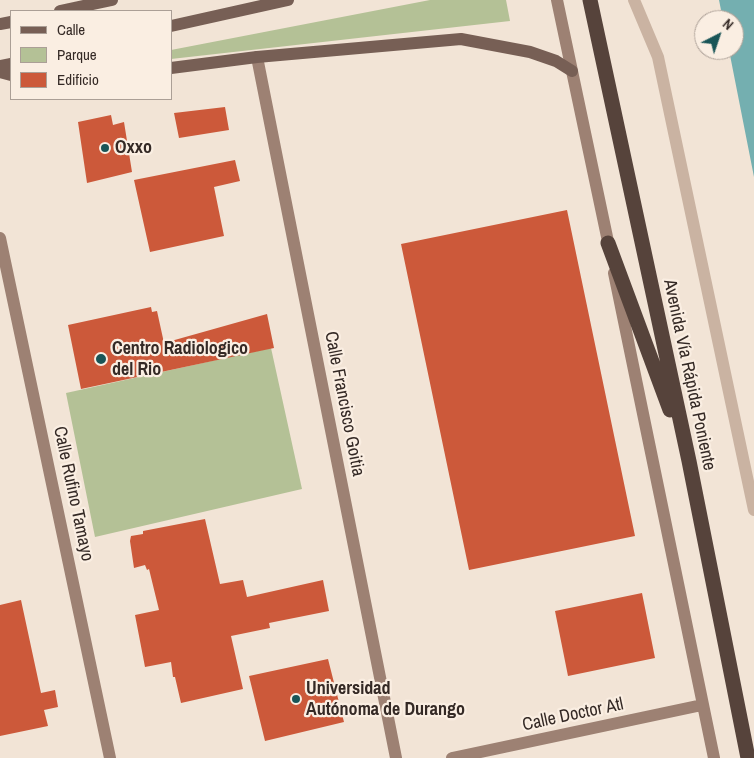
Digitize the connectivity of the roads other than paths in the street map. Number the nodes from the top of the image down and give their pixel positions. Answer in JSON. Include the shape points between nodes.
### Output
{"nodes":[{"id":1,"x":112,"y":0,"type":"edge"},
{"id":2,"x":288,"y":0,"type":"edge"},
{"id":3,"x":557,"y":0,"type":"edge"},
{"id":4,"x":590,"y":0,"type":"edge"},
{"id":5,"x":634,"y":0,"type":"edge"},
{"id":6,"x":65,"y":10,"type":"edge"},
{"id":7,"x":172,"y":26,"type":"edge"},
{"id":8,"x":257,"y":57,"type":"junction"},
{"id":9,"x":172,"y":68,"type":"edge"},
{"id":10,"x":572,"y":71,"type":"junction"},
{"id":11,"x":0,"y":238,"type":"edge"},
{"id":12,"x":608,"y":243,"type":"junction"},
{"id":13,"x":689,"y":461,"type":"junction"},
{"id":14,"x":754,"y":510,"type":"edge"},
{"id":15,"x":702,"y":705,"type":"junction"},
{"id":16,"x":110,"y":758,"type":"edge"},
{"id":17,"x":396,"y":758,"type":"edge"},
{"id":18,"x":452,"y":758,"type":"edge"},
{"id":19,"x":714,"y":758,"type":"edge"},
{"id":20,"x":748,"y":758,"type":"edge"}],
"edges":[{"from":1,"to":6,"type":"main road"},
{"from":2,"to":7,"type":"main road"},
{"from":3,"to":10,"type":"street"},
{"from":4,"to":13,"type":"highway","name":"Avenida Vía Rápida Poniente"},
{"from":5,"to":14,"type":"lane","via":[[658,57]]},
{"from":8,"to":9,"type":"main road"},
{"from":8,"to":10,"type":"main road","via":[[461,39],[530,52],[556,61]]},
{"from":8,"to":17,"type":"street","name":"Calle Francisco Goitia"},
{"from":10,"to":12,"type":"street"},
{"from":11,"to":16,"type":"street","name":"Calle Rufino Tamayo"},
{"from":12,"to":13,"type":"highway"},
{"from":12,"to":15,"type":"street"},
{"from":13,"to":20,"type":"highway","name":"Avenida Vía Rápida Poniente"},
{"from":15,"to":18,"type":"street","name":"Calle Doctor Atl"},
{"from":15,"to":19,"type":"street"}]}
